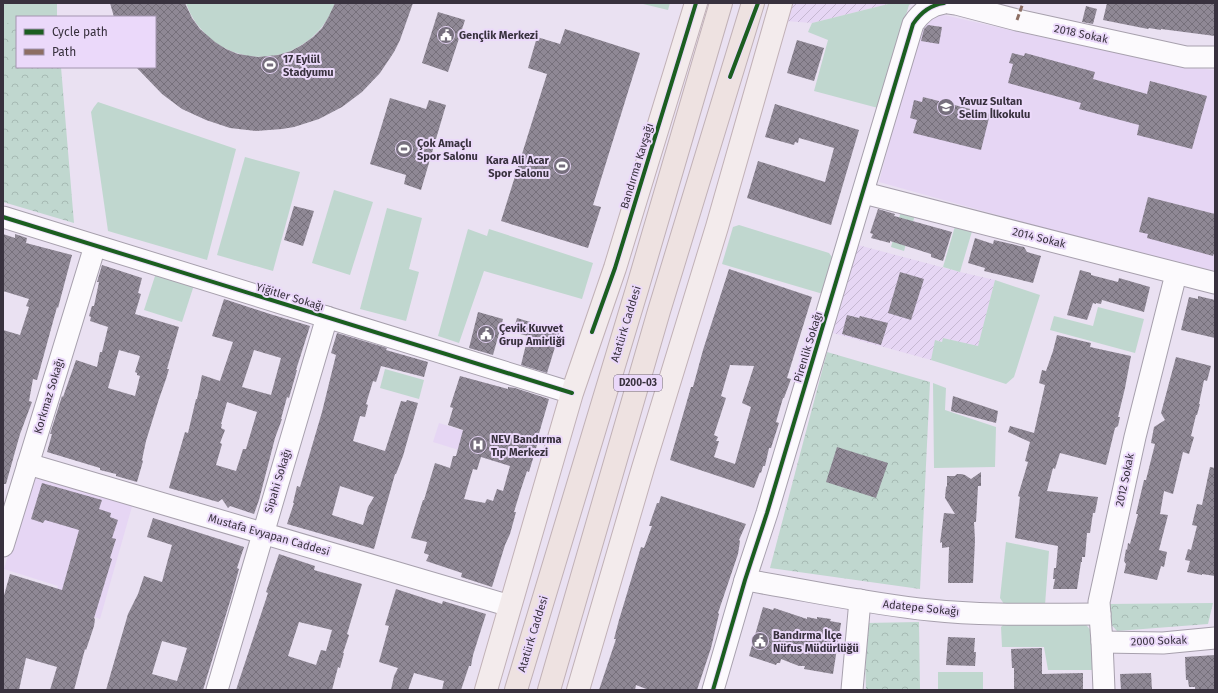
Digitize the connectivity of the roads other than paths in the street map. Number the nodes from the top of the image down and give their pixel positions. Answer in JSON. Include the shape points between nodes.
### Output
{"nodes":[{"id":1,"x":696,"y":3,"type":"edge"},
{"id":2,"x":721,"y":3,"type":"edge"},
{"id":3,"x":753,"y":3,"type":"edge"},
{"id":4,"x":758,"y":3,"type":"edge"},
{"id":5,"x":944,"y":3,"type":"edge"},
{"id":6,"x":949,"y":3,"type":"edge"},
{"id":7,"x":780,"y":9,"type":"edge"},
{"id":8,"x":1215,"y":57,"type":"edge"},
{"id":9,"x":730,"y":77,"type":"junction"},
{"id":10,"x":741,"y":142,"type":"junction"},
{"id":11,"x":864,"y":193,"type":"junction"},
{"id":12,"x":3,"y":217,"type":"edge"},
{"id":13,"x":95,"y":246,"type":"junction"},
{"id":14,"x":1176,"y":274,"type":"junction"},
{"id":15,"x":1215,"y":283,"type":"edge"},
{"id":16,"x":327,"y":318,"type":"junction"},
{"id":17,"x":572,"y":393,"type":"junction"},
{"id":18,"x":28,"y":464,"type":"junction"},
{"id":19,"x":263,"y":533,"type":"junction"},
{"id":20,"x":3,"y":546,"type":"edge"},
{"id":21,"x":745,"y":580,"type":"junction"},
{"id":22,"x":860,"y":600,"type":"junction"},
{"id":23,"x":510,"y":606,"type":"junction"},
{"id":24,"x":1100,"y":614,"type":"junction"},
{"id":25,"x":1215,"y":638,"type":"edge"},
{"id":26,"x":1102,"y":642,"type":"junction"},
{"id":27,"x":217,"y":690,"type":"edge"},
{"id":28,"x":486,"y":690,"type":"edge"},
{"id":29,"x":516,"y":690,"type":"edge"},
{"id":30,"x":549,"y":690,"type":"edge"},
{"id":31,"x":578,"y":690,"type":"edge"},
{"id":32,"x":713,"y":690,"type":"edge"},
{"id":33,"x":852,"y":690,"type":"edge"},
{"id":34,"x":1104,"y":690,"type":"edge"}],
"edges":[{"from":1,"to":17,"type":"main road","name":"Bandırma Kavşağı","via":[[624,239]]},
{"from":2,"to":29,"type":"highway","name":"Atatürk Caddesi","number":"D200-03"},
{"from":3,"to":9,"type":"highway","number":"D200-03"},
{"from":4,"to":9,"type":"main road"},
{"from":5,"to":11,"type":"street","name":"Pirenlik Sokağı","via":[[924,11],[913,24]]},
{"from":6,"to":8,"type":"street","name":"2018 Sokak","via":[[1186,57]]},
{"from":7,"to":9,"type":"main road"},
{"from":7,"to":10,"type":"main road"},
{"from":9,"to":10,"type":"main road"},
{"from":9,"to":30,"type":"highway","number":"D200-03"},
{"from":10,"to":31,"type":"main road"},
{"from":11,"to":14,"type":"street","name":"2014 Sokak"},
{"from":11,"to":21,"type":"street","name":"Pirenlik Sokağı"},
{"from":12,"to":13,"type":"street","name":"Yiğitler Sokağı"},
{"from":13,"to":16,"type":"street","name":"Yiğitler Sokağı"},
{"from":13,"to":18,"type":"street","name":"Korkmaz Sokağı"},
{"from":14,"to":15,"type":"street","name":"2014 Sokak"},
{"from":14,"to":24,"type":"street","name":"2012 Sokak","via":[[1134,437],[1099,602]]},
{"from":16,"to":17,"type":"street","name":"Yiğitler Sokağı"},
{"from":16,"to":19,"type":"street","name":"Sipahi Sokağı"},
{"from":17,"to":23,"type":"main road"},
{"from":18,"to":19,"type":"street","name":"Mustafa Evyapan Caddesi"},
{"from":18,"to":20,"type":"street","name":"Korkmaz Sokağı"},
{"from":19,"to":23,"type":"street","name":"Mustafa Evyapan Caddesi"},
{"from":19,"to":27,"type":"street","name":"Sipahi Sokağı"},
{"from":21,"to":22,"type":"street","name":"Adatepe Sokağı"},
{"from":21,"to":32,"type":"street","name":"Pirenlik Sokağı"},
{"from":22,"to":24,"type":"street","name":"Adatepe Sokağı","via":[[931,610],[989,614]]},
{"from":22,"to":33,"type":"street"},
{"from":23,"to":28,"type":"main road"},
{"from":24,"to":26,"type":"street","name":"2012 Sokak"},
{"from":25,"to":26,"type":"street","name":"2000 Sokak","via":[[1163,642]]},
{"from":26,"to":34,"type":"street","name":"2012 Sokak"}]}
